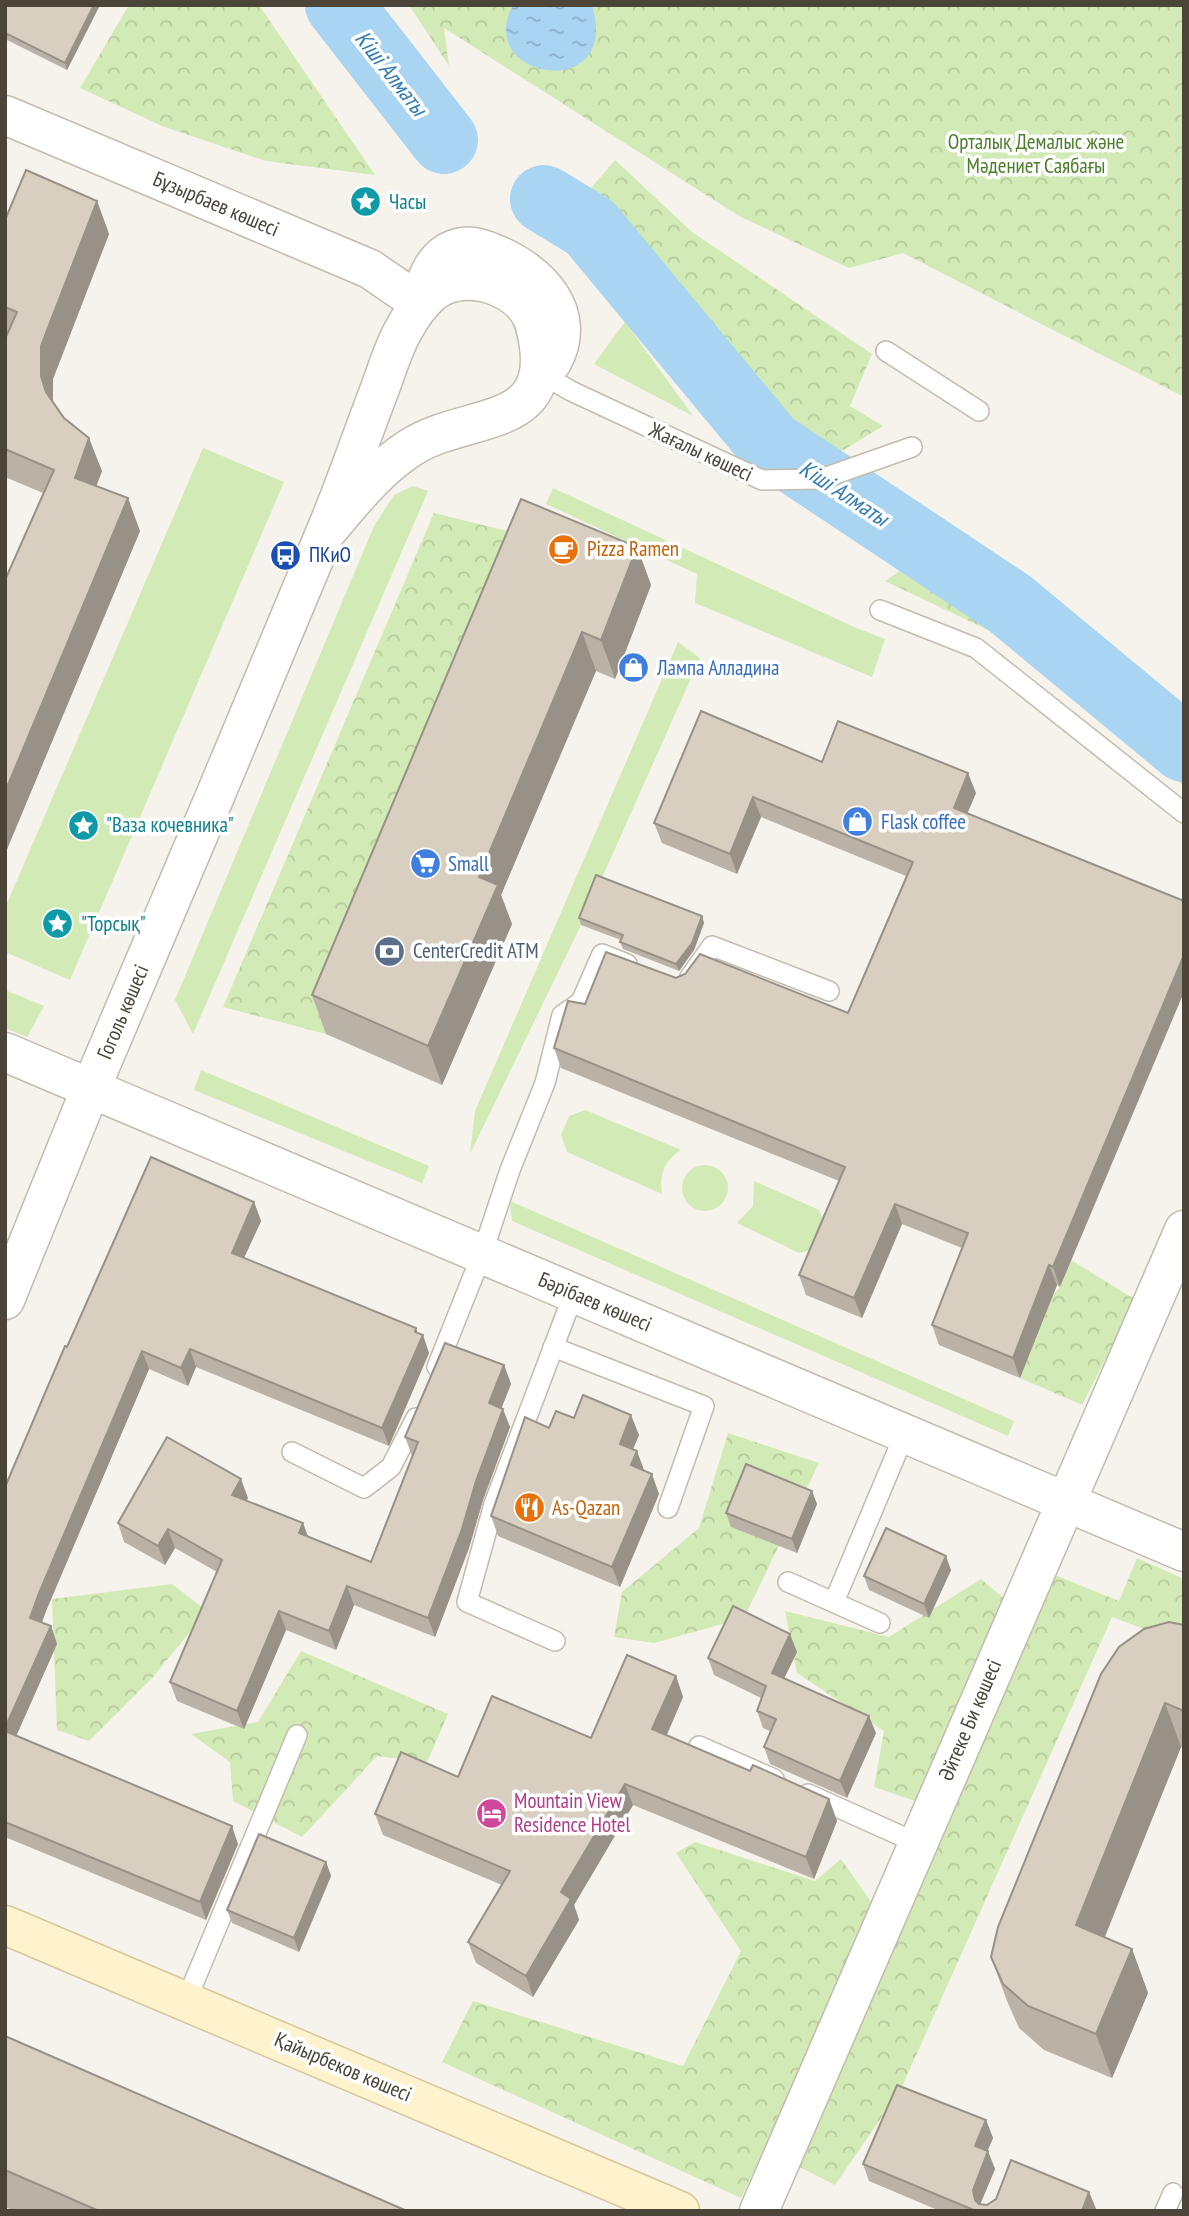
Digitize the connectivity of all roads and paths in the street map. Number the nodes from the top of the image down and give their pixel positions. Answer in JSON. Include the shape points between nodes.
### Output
{"nodes":[{"id":1,"x":5,"y":115,"type":"edge"},
{"id":2,"x":421,"y":304,"type":"junction"},
{"id":3,"x":886,"y":351,"type":"dead end"},
{"id":4,"x":540,"y":373,"type":"junction"},
{"id":5,"x":979,"y":411,"type":"dead end"},
{"id":6,"x":912,"y":447,"type":"dead end"},
{"id":7,"x":326,"y":532,"type":"junction"},
{"id":8,"x":880,"y":610,"type":"dead end"},
{"id":9,"x":1184,"y":813,"type":"edge"},
{"id":10,"x":648,"y":972,"type":"edge"},
{"id":11,"x":671,"y":982,"type":"edge"},
{"id":12,"x":829,"y":991,"type":"dead end"},
{"id":13,"x":5,"y":1052,"type":"edge"},
{"id":14,"x":91,"y":1088,"type":"junction"},
{"id":15,"x":1184,"y":1230,"type":"edge"},
{"id":16,"x":482,"y":1254,"type":"junction"},
{"id":17,"x":574,"y":1293,"type":"junction"},
{"id":18,"x":5,"y":1300,"type":"edge"},
{"id":19,"x":553,"y":1346,"type":"junction"},
{"id":20,"x":431,"y":1381,"type":"edge"},
{"id":21,"x":422,"y":1404,"type":"edge"},
{"id":22,"x":905,"y":1433,"type":"junction"},
{"id":23,"x":292,"y":1452,"type":"dead end"},
{"id":24,"x":1064,"y":1501,"type":"junction"},
{"id":25,"x":668,"y":1508,"type":"dead end"},
{"id":26,"x":1184,"y":1552,"type":"edge"},
{"id":27,"x":788,"y":1582,"type":"dead end"},
{"id":28,"x":834,"y":1602,"type":"junction"},
{"id":29,"x":880,"y":1623,"type":"dead end"},
{"id":30,"x":555,"y":1641,"type":"dead end"},
{"id":31,"x":297,"y":1735,"type":"dead end"},
{"id":32,"x":699,"y":1746,"type":"edge"},
{"id":33,"x":917,"y":1843,"type":"junction"},
{"id":34,"x":5,"y":1924,"type":"edge"},
{"id":35,"x":186,"y":2001,"type":"junction"},
{"id":36,"x":680,"y":2211,"type":"edge"},
{"id":37,"x":759,"y":2211,"type":"edge"}],
"edges":[{"from":1,"to":2,"type":"street","name":"Бұзырбаев көшесі","via":[[370,269]]},
{"from":2,"to":4,"type":"street","name":"Гоголь көшесі","via":[[452,282],[496,285],[517,298],[533,318],[542,351]]},
{"from":2,"to":7,"type":"street","name":"Гоголь көшесі","via":[[400,336]]},
{"from":3,"to":5,"type":"lane"},
{"from":4,"to":6,"type":"lane","name":"Жағалы көшесі","via":[[762,480],[821,479]]},
{"from":4,"to":7,"type":"street","via":[[532,390],[501,417],[442,432],[411,447],[378,472]]},
{"from":7,"to":14,"type":"street","name":"Гоголь көшесі"},
{"from":8,"to":9,"type":"lane","via":[[976,648]]},
{"from":10,"to":16,"type":"lane","via":[[602,954],[581,1003],[562,1015],[545,1083]]},
{"from":11,"to":12,"type":"lane","via":[[683,986],[712,946]]},
{"from":13,"to":14,"type":"street","name":"Бәрібаев көшесі"},
{"from":14,"to":16,"type":"street","name":"Бәрібаев көшесі"},
{"from":14,"to":18,"type":"street","name":"Гоголь көшесі"},
{"from":15,"to":24,"type":"street","name":"Әйтеке Би көшесі"},
{"from":16,"to":17,"type":"street","name":"Бәрібаев көшесі"},
{"from":16,"to":20,"type":"lane"},
{"from":17,"to":19,"type":"lane"},
{"from":17,"to":22,"type":"street","name":"Бәрібаев көшесі"},
{"from":19,"to":25,"type":"lane","via":[[704,1406]]},
{"from":19,"to":30,"type":"lane","via":[[494,1504],[467,1602]]},
{"from":21,"to":23,"type":"lane","via":[[391,1467],[364,1488]]},
{"from":22,"to":24,"type":"street","name":"Бәрібаев көшесі"},
{"from":22,"to":28,"type":"lane"},
{"from":24,"to":26,"type":"street","name":"Бәрібаев көшесі"},
{"from":24,"to":33,"type":"street","name":"Әйтеке Би көшесі"},
{"from":27,"to":28,"type":"lane"},
{"from":28,"to":29,"type":"lane"},
{"from":31,"to":35,"type":"lane"},
{"from":32,"to":33,"type":"lane"},
{"from":33,"to":37,"type":"street","name":"Әйтеке Би көшесі"},
{"from":34,"to":35,"type":"main road","name":"Қайырбеков көшесі"},
{"from":35,"to":36,"type":"main road","name":"Қайырбеков көшесі"}]}
